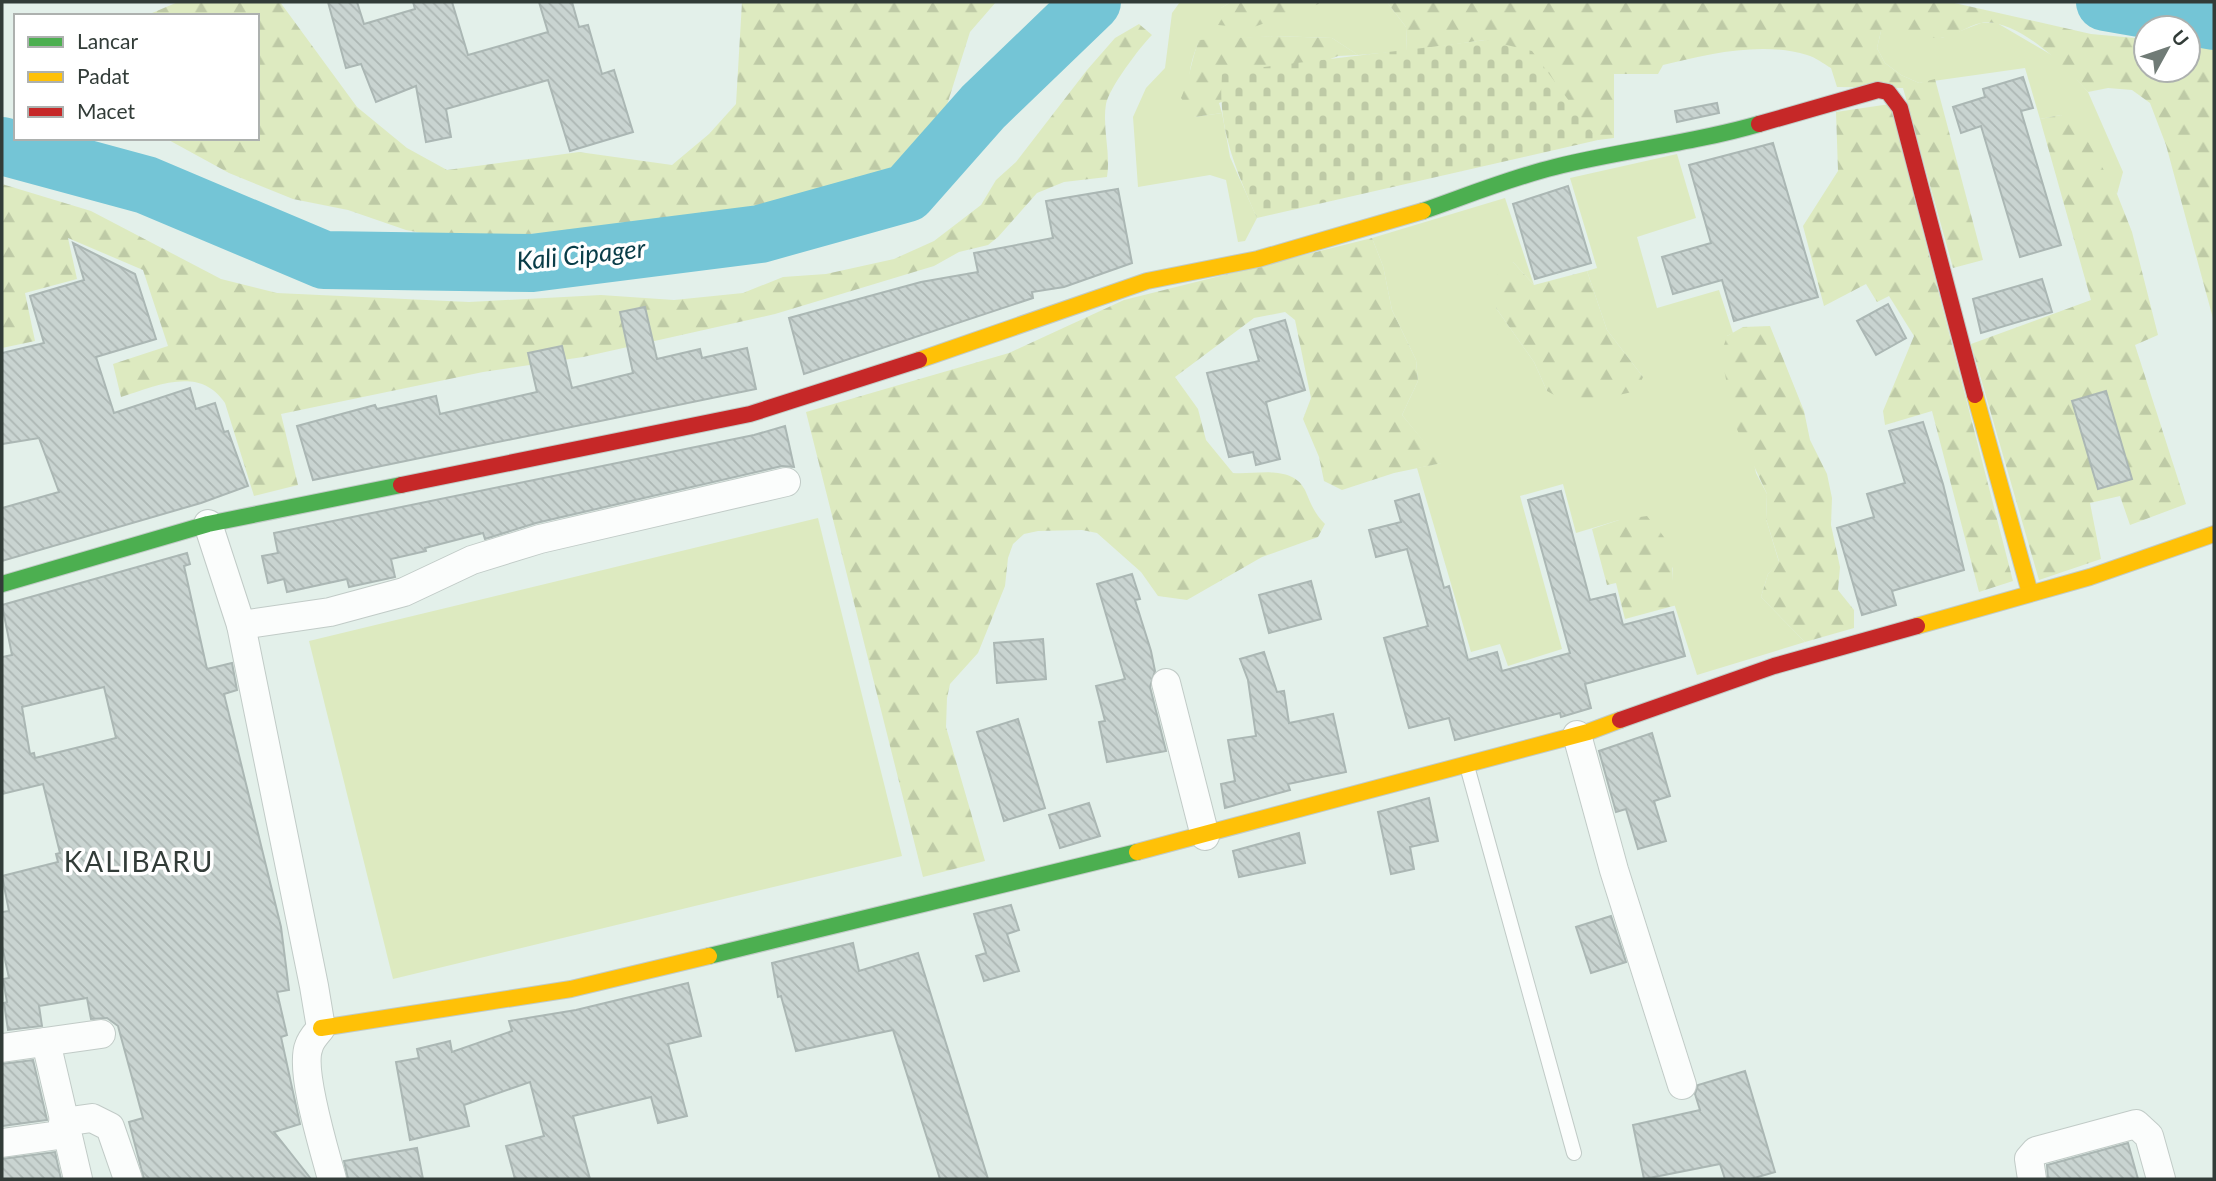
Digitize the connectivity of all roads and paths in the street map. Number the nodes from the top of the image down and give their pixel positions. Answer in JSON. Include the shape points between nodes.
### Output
{"nodes":[{"id":1,"x":786,"y":482,"type":"dead end"},
{"id":2,"x":208,"y":524,"type":"junction"},
{"id":3,"x":2214,"y":534,"type":"edge"},
{"id":4,"x":2,"y":584,"type":"edge"},
{"id":5,"x":2030,"y":593,"type":"junction"},
{"id":6,"x":241,"y":625,"type":"junction"},
{"id":7,"x":1166,"y":684,"type":"dead end"},
{"id":8,"x":1577,"y":735,"type":"junction"},
{"id":9,"x":1466,"y":765,"type":"junction"},
{"id":10,"x":1205,"y":836,"type":"junction"},
{"id":11,"x":321,"y":1028,"type":"junction"},
{"id":12,"x":101,"y":1034,"type":"dead end"},
{"id":13,"x":46,"y":1042,"type":"junction"},
{"id":14,"x":2,"y":1048,"type":"edge"},
{"id":15,"x":1682,"y":1085,"type":"dead end"},
{"id":16,"x":64,"y":1128,"type":"junction"},
{"id":17,"x":2,"y":1143,"type":"edge"},
{"id":18,"x":1574,"y":1153,"type":"dead end"},
{"id":19,"x":78,"y":1179,"type":"edge"},
{"id":20,"x":128,"y":1179,"type":"edge"},
{"id":21,"x":332,"y":1179,"type":"edge"},
{"id":22,"x":2032,"y":1179,"type":"edge"},
{"id":23,"x":2161,"y":1179,"type":"edge"}],
"edges":[{"from":1,"to":6,"type":"street","via":[[540,539],[472,560],[404,592],[330,612]]},
{"from":2,"to":4,"type":"street"},
{"from":2,"to":5,"type":"street","via":[[750,414],[1147,281],[1258,259],[1364,230],[1550,168],[1701,141],[1878,90],[1888,92],[1900,108]]},
{"from":2,"to":6,"type":"street"},
{"from":3,"to":5,"type":"street"},
{"from":5,"to":8,"type":"street","via":[[1774,666]]},
{"from":6,"to":11,"type":"street"},
{"from":7,"to":10,"type":"street"},
{"from":8,"to":9,"type":"street"},
{"from":8,"to":15,"type":"street"},
{"from":9,"to":10,"type":"street"},
{"from":9,"to":18,"type":"lane"},
{"from":10,"to":11,"type":"street","via":[[571,989]]},
{"from":11,"to":21,"type":"street","via":[[308,1047],[307,1062]]},
{"from":12,"to":13,"type":"street"},
{"from":13,"to":14,"type":"street"},
{"from":13,"to":16,"type":"street"},
{"from":16,"to":17,"type":"street"},
{"from":16,"to":19,"type":"street"},
{"from":16,"to":20,"type":"street","via":[[92,1118],[110,1127]]},
{"from":22,"to":23,"type":"street","via":[[2029,1159],[2036,1152],[2136,1124],[2149,1136]]}]}
